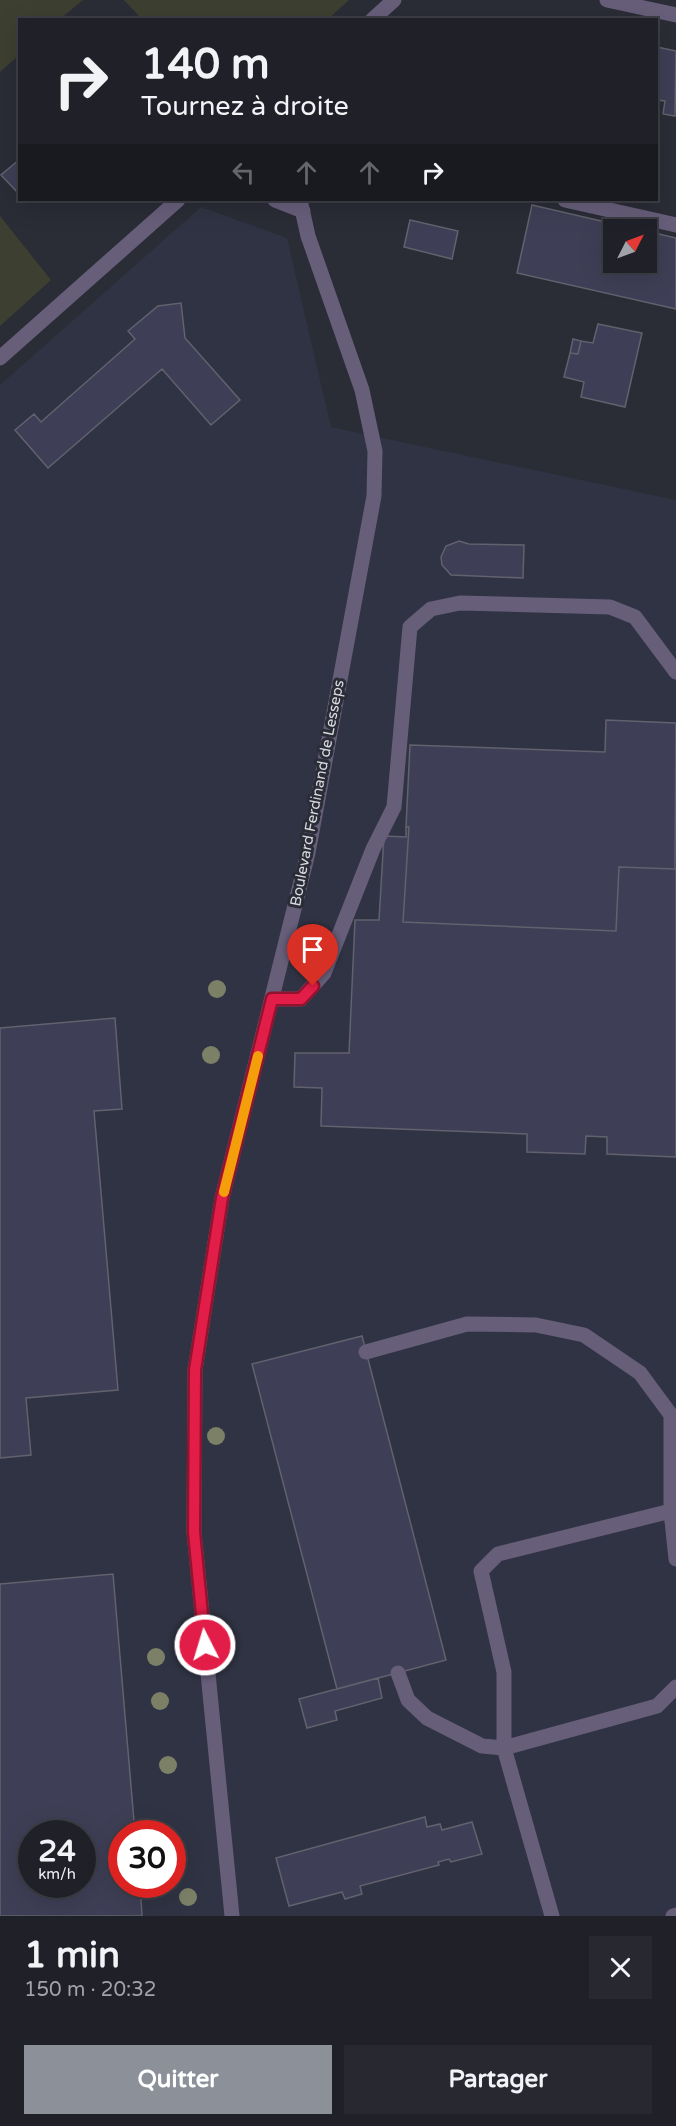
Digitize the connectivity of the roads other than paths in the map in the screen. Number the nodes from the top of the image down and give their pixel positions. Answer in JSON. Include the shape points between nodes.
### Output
{"nodes":[{"id":1,"x":394,"y":0,"type":"edge"},
{"id":2,"x":607,"y":0,"type":"edge"},
{"id":3,"x":676,"y":15,"type":"edge"},
{"id":4,"x":374,"y":18,"type":"edge"},
{"id":5,"x":177,"y":201,"type":"edge"},
{"id":6,"x":280,"y":201,"type":"edge"},
{"id":7,"x":570,"y":201,"type":"edge"},
{"id":8,"x":301,"y":205,"type":"edge"},
{"id":9,"x":676,"y":225,"type":"edge"},
{"id":10,"x":0,"y":358,"type":"edge"},
{"id":11,"x":676,"y":672,"type":"edge"},
{"id":12,"x":272,"y":999,"type":"junction"},
{"id":13,"x":366,"y":1352,"type":"dead end"},
{"id":14,"x":671,"y":1511,"type":"junction"},
{"id":15,"x":676,"y":1559,"type":"edge"},
{"id":16,"x":398,"y":1673,"type":"dead end"},
{"id":17,"x":676,"y":1687,"type":"edge"},
{"id":18,"x":504,"y":1748,"type":"junction"},
{"id":19,"x":232,"y":1916,"type":"edge"},
{"id":20,"x":552,"y":1916,"type":"edge"}],
"edges":[{"from":1,"to":4,"type":"street"},
{"from":2,"to":3,"type":"street"},
{"from":5,"to":10,"type":"street"},
{"from":6,"to":8,"type":"street"},
{"from":7,"to":9,"type":"street"},
{"from":8,"to":12,"type":"street","name":"Boulevard Ferdinand de Lesseps","via":[[308,236],[362,390],[375,451],[374,496],[308,853]]},
{"from":11,"to":12,"type":"street","via":[[635,617],[610,607],[460,603],[431,609],[410,627],[394,807],[373,849],[324,973],[301,999]]},
{"from":12,"to":19,"type":"street","name":"Boulevard Ferdinand de Lesseps","via":[[222,1198],[195,1370],[194,1532]]},
{"from":13,"to":14,"type":"street","via":[[467,1324],[536,1325],[584,1335],[640,1373],[671,1414]]},
{"from":14,"to":15,"type":"street"},
{"from":14,"to":18,"type":"street","via":[[498,1554],[481,1571],[504,1672]]},
{"from":16,"to":18,"type":"street","via":[[408,1700],[427,1718],[482,1746]]},
{"from":17,"to":18,"type":"street","via":[[657,1706]]},
{"from":18,"to":20,"type":"street"}]}
